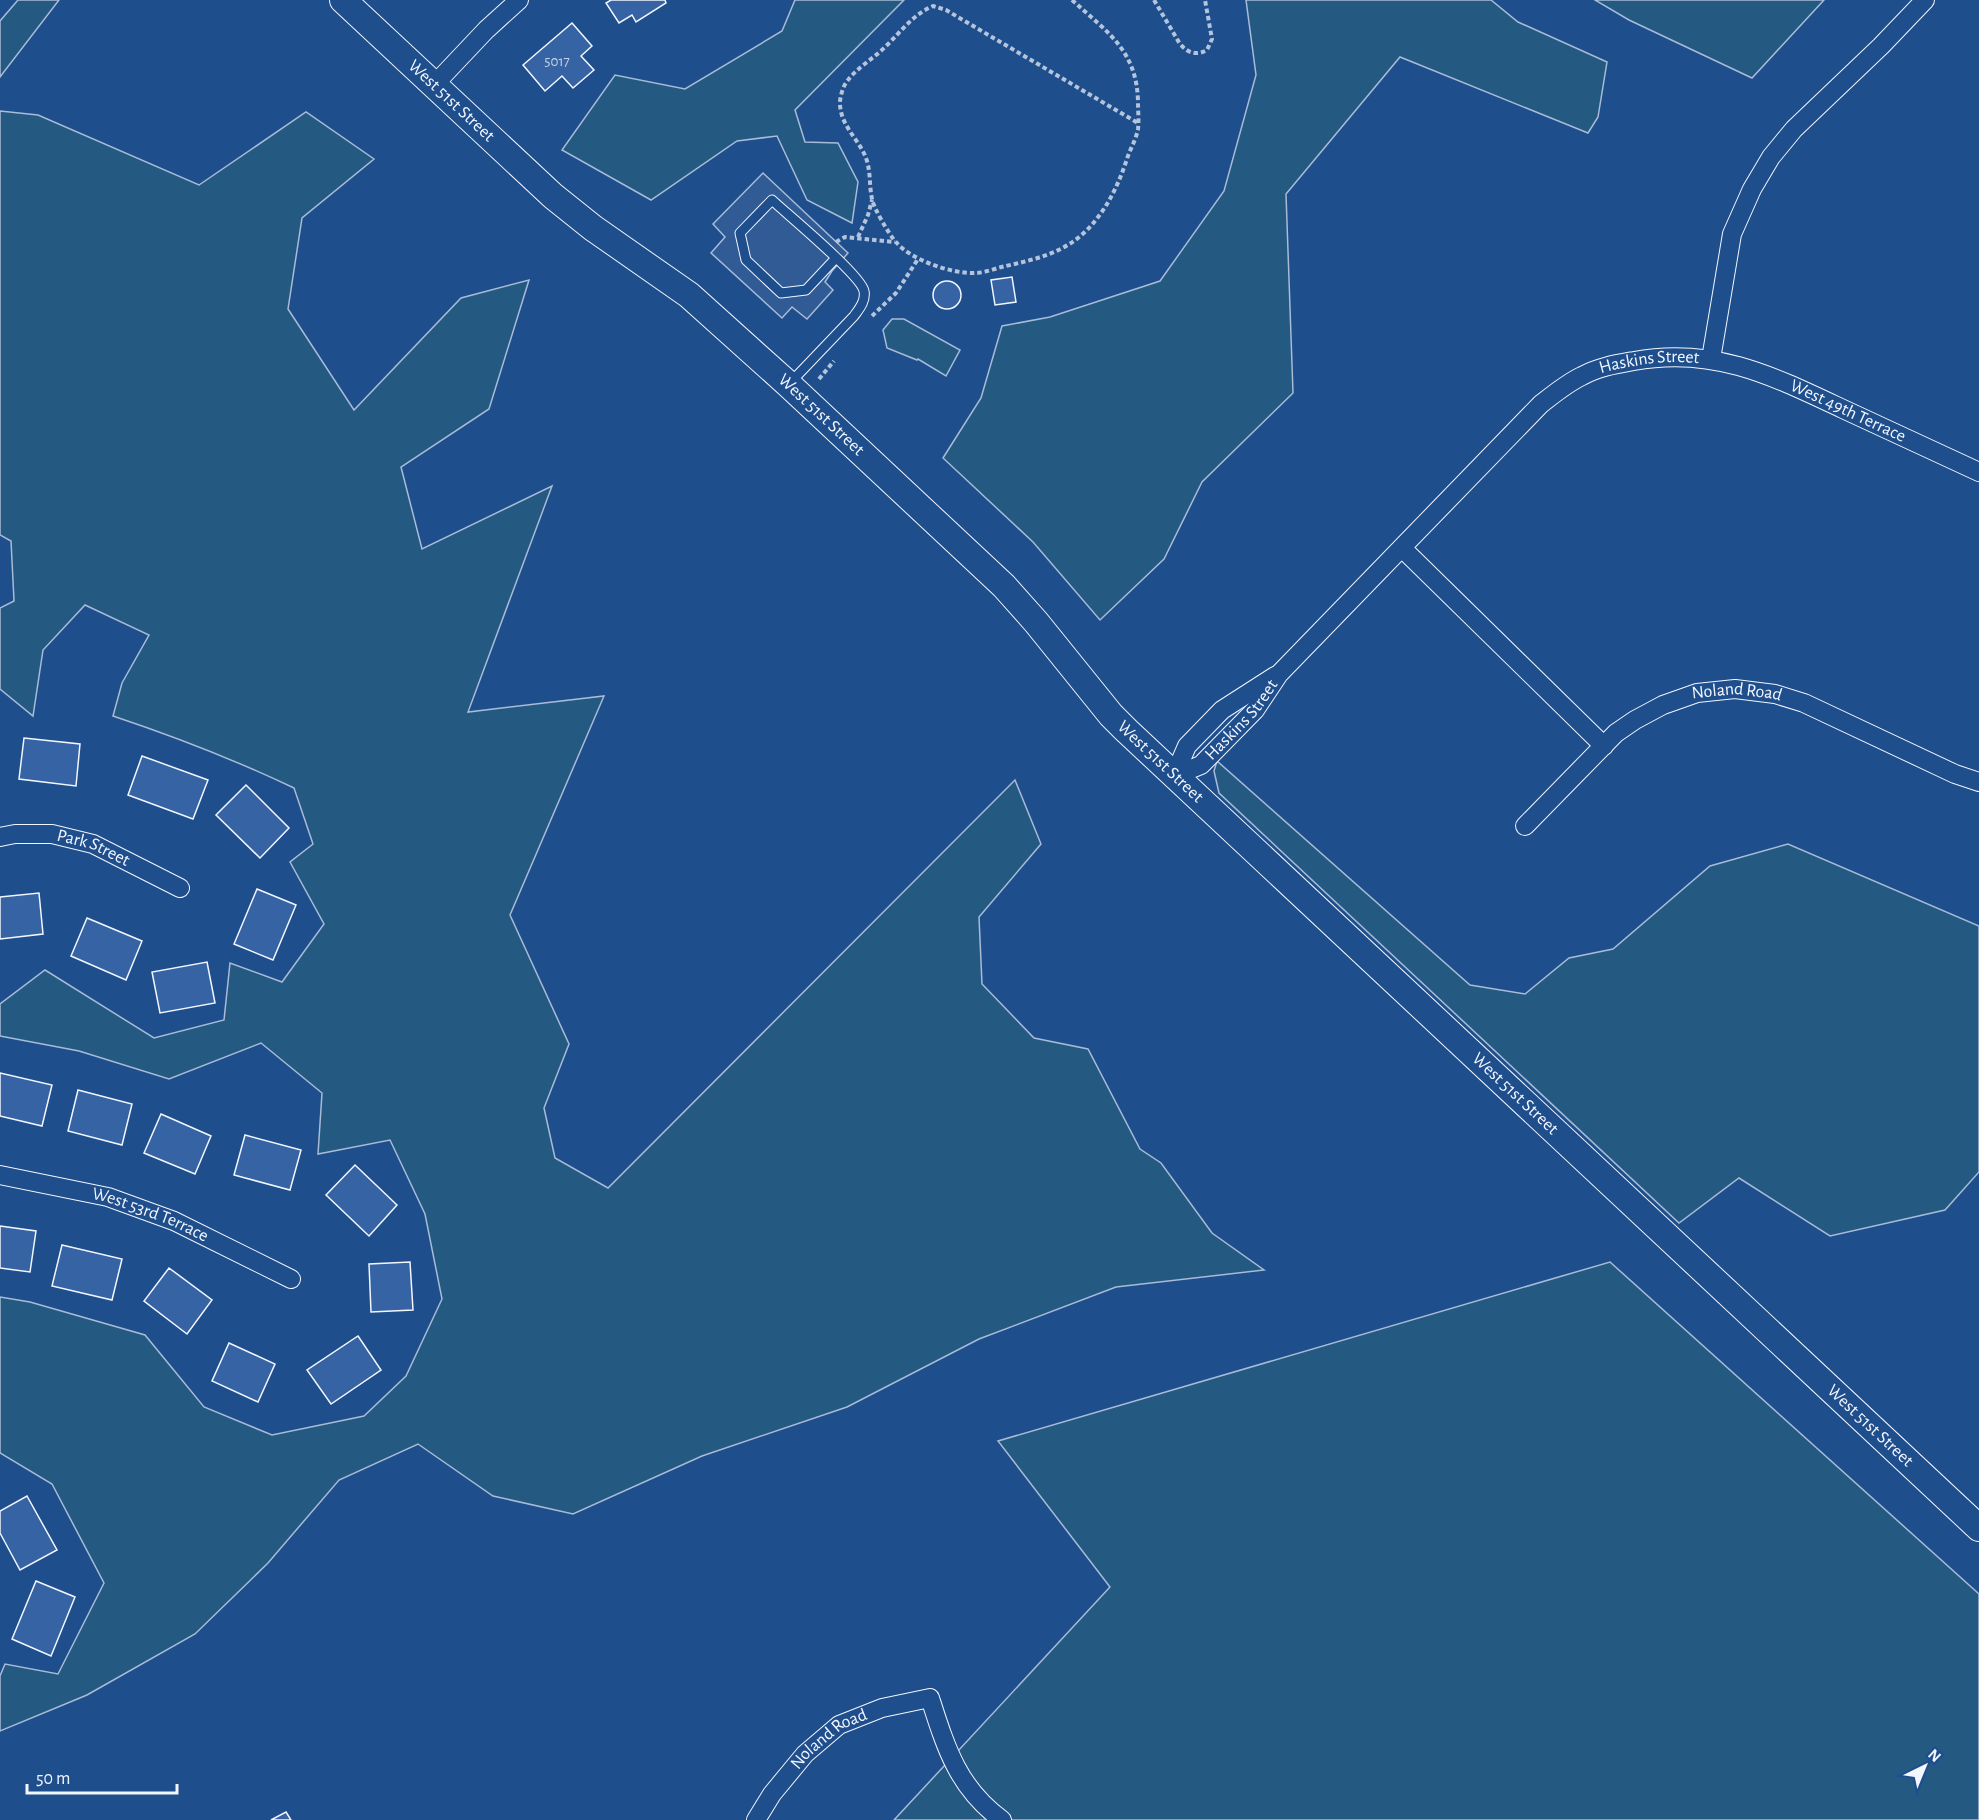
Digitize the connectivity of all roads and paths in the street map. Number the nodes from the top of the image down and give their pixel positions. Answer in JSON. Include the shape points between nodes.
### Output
{"nodes":[{"id":1,"x":343,"y":0,"type":"edge"},
{"id":2,"x":519,"y":0,"type":"edge"},
{"id":3,"x":1072,"y":0,"type":"edge"},
{"id":4,"x":1154,"y":0,"type":"edge"},
{"id":5,"x":1205,"y":0,"type":"edge"},
{"id":6,"x":1925,"y":0,"type":"edge"},
{"id":7,"x":434,"y":85,"type":"junction"},
{"id":8,"x":1138,"y":123,"type":"junction"},
{"id":9,"x":872,"y":200,"type":"junction"},
{"id":10,"x":858,"y":237,"type":"junction"},
{"id":11,"x":895,"y":242,"type":"junction"},
{"id":12,"x":828,"y":251,"type":"junction"},
{"id":13,"x":836,"y":258,"type":"junction"},
{"id":14,"x":1711,"y":359,"type":"junction"},
{"id":15,"x":788,"y":384,"type":"junction"},
{"id":16,"x":1979,"y":472,"type":"edge"},
{"id":17,"x":1402,"y":548,"type":"junction"},
{"id":18,"x":1604,"y":746,"type":"junction"},
{"id":19,"x":1174,"y":776,"type":"junction"},
{"id":20,"x":1979,"y":782,"type":"edge"},
{"id":21,"x":1525,"y":826,"type":"dead end"},
{"id":22,"x":0,"y":837,"type":"edge"},
{"id":23,"x":180,"y":888,"type":"dead end"},
{"id":24,"x":0,"y":1175,"type":"edge"},
{"id":25,"x":291,"y":1279,"type":"dead end"},
{"id":26,"x":1979,"y":1528,"type":"edge"},
{"id":27,"x":756,"y":1820,"type":"edge"},
{"id":28,"x":1002,"y":1820,"type":"edge"}],
"edges":[{"from":1,"to":7,"type":"street","name":"West 51st Street"},
{"from":2,"to":7,"type":"street"},
{"from":3,"to":8,"type":"path","via":[[1111,36],[1129,59],[1137,88]]},
{"from":4,"to":5,"type":"path","via":[[1180,44],[1195,54],[1207,50],[1212,39]]},
{"from":6,"to":14,"type":"street","name":"Haskins Street","via":[[1794,129],[1771,157],[1732,234]]},
{"from":7,"to":15,"type":"street","name":"West 51st Street","via":[[553,196],[689,295]]},
{"from":8,"to":9,"type":"path","via":[[933,6],[906,23],[842,90],[842,113],[868,163]]},
{"from":8,"to":11,"type":"path","via":[[1115,193],[1106,208],[1087,230],[1056,252],[975,273],[918,259]]},
{"from":9,"to":10,"type":"path"},
{"from":9,"to":11,"type":"path"},
{"from":10,"to":11,"type":"path"},
{"from":10,"to":12,"type":"path","via":[[839,239]]},
{"from":12,"to":13,"type":"lane"},
{"from":12,"to":13,"type":"lane","via":[[772,200],[740,233],[746,260],[781,293],[806,290]]},
{"from":13,"to":15,"type":"lane","via":[[861,284],[865,297],[862,305]]},
{"from":14,"to":16,"type":"street","name":"West 49th Terrace","via":[[1783,381]]},
{"from":14,"to":17,"type":"street","name":"Haskins Street","via":[[1655,357],[1615,364],[1562,388],[1541,404]]},
{"from":15,"to":19,"type":"street","name":"West 51st Street","via":[[1004,586],[1111,715]]},
{"from":17,"to":18,"type":"street"},
{"from":17,"to":19,"type":"street","name":"Haskins Street","via":[[1279,674],[1222,710],[1187,746]]},
{"from":18,"to":20,"type":"street","name":"Noland Road","via":[[1616,733],[1663,705],[1697,693],[1735,689],[1775,694],[1804,703]]},
{"from":18,"to":21,"type":"street","name":"Noland Road"},
{"from":19,"to":26,"type":"street","name":"West 51st Street"},
{"from":22,"to":23,"type":"street","name":"Park Street","via":[[52,834],[93,844]]},
{"from":24,"to":25,"type":"street","name":"West 53rd Terrace","via":[[108,1197],[174,1221]]},
{"from":27,"to":28,"type":"street","name":"Noland Road","via":[[805,1754],[839,1725],[882,1708],[930,1698],[958,1773],[985,1808]]}]}
